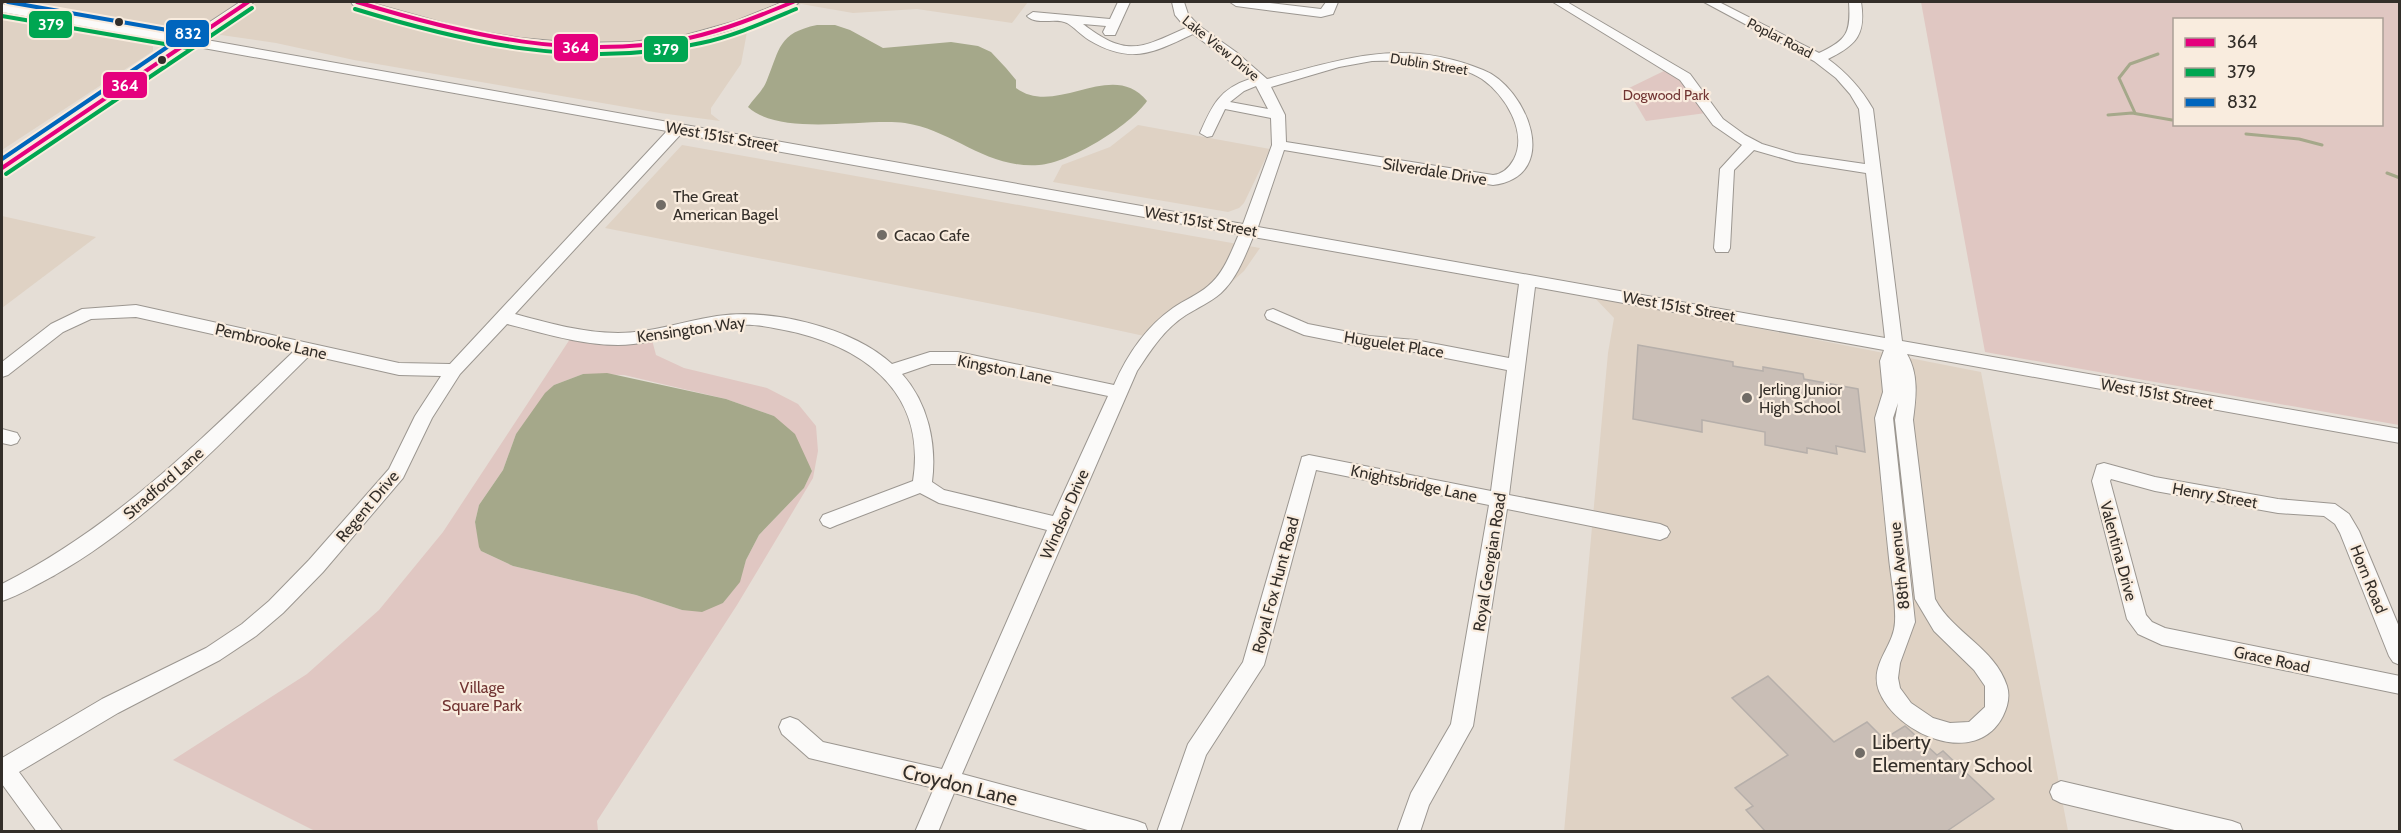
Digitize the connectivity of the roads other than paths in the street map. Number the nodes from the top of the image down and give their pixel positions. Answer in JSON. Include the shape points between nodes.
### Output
{"nodes":[{"id":1,"x":232,"y":2,"type":"edge"},
{"id":2,"x":248,"y":2,"type":"edge"},
{"id":3,"x":357,"y":2,"type":"edge"},
{"id":4,"x":793,"y":2,"type":"edge"},
{"id":5,"x":1124,"y":2,"type":"edge"},
{"id":6,"x":1178,"y":2,"type":"edge"},
{"id":7,"x":1236,"y":2,"type":"edge"},
{"id":8,"x":1559,"y":2,"type":"edge"},
{"id":9,"x":1710,"y":2,"type":"edge"},
{"id":10,"x":1855,"y":2,"type":"edge"},
{"id":11,"x":1328,"y":7,"type":"edge"},
{"id":12,"x":2,"y":8,"type":"edge"},
{"id":13,"x":1033,"y":16,"type":"dead end"},
{"id":14,"x":1070,"y":19,"type":"junction"},
{"id":15,"x":217,"y":22,"type":"junction"},
{"id":16,"x":1114,"y":23,"type":"junction"},
{"id":17,"x":1194,"y":29,"type":"junction"},
{"id":18,"x":183,"y":40,"type":"junction"},
{"id":19,"x":1105,"y":43,"type":"junction"},
{"id":20,"x":223,"y":47,"type":"junction"},
{"id":21,"x":1819,"y":58,"type":"junction"},
{"id":22,"x":1263,"y":82,"type":"junction"},
{"id":23,"x":1220,"y":104,"type":"junction"},
{"id":24,"x":1511,"y":104,"type":"joint"},
{"id":25,"x":1278,"y":115,"type":"junction"},
{"id":26,"x":678,"y":128,"type":"junction"},
{"id":27,"x":1208,"y":133,"type":"dead end"},
{"id":28,"x":1752,"y":144,"type":"junction"},
{"id":29,"x":1279,"y":145,"type":"junction"},
{"id":30,"x":2,"y":154,"type":"edge"},
{"id":31,"x":2,"y":168,"type":"edge"},
{"id":32,"x":1875,"y":170,"type":"junction"},
{"id":33,"x":1249,"y":229,"type":"junction"},
{"id":34,"x":1722,"y":248,"type":"dead end"},
{"id":35,"x":1528,"y":279,"type":"junction"},
{"id":36,"x":1273,"y":315,"type":"dead end"},
{"id":37,"x":503,"y":317,"type":"junction"},
{"id":38,"x":1894,"y":346,"type":"junction"},
{"id":39,"x":306,"y":349,"type":"junction"},
{"id":40,"x":1517,"y":366,"type":"junction"},
{"id":41,"x":454,"y":370,"type":"junction"},
{"id":42,"x":2,"y":371,"type":"edge"},
{"id":43,"x":892,"y":371,"type":"junction"},
{"id":44,"x":1119,"y":392,"type":"junction"},
{"id":45,"x":2400,"y":436,"type":"edge"},
{"id":46,"x":1309,"y":462,"type":"joint"},
{"id":47,"x":2104,"y":470,"type":"joint"},
{"id":48,"x":922,"y":485,"type":"junction"},
{"id":49,"x":1499,"y":501,"type":"junction"},
{"id":50,"x":2328,"y":509,"type":"joint"},
{"id":51,"x":830,"y":520,"type":"dead end"},
{"id":52,"x":1059,"y":525,"type":"junction"},
{"id":53,"x":1660,"y":532,"type":"dead end"},
{"id":54,"x":2,"y":593,"type":"edge"},
{"id":55,"x":2145,"y":628,"type":"joint"},
{"id":56,"x":2400,"y":656,"type":"edge"},
{"id":57,"x":2400,"y":685,"type":"edge"},
{"id":58,"x":790,"y":727,"type":"dead end"},
{"id":59,"x":2,"y":769,"type":"edge"},
{"id":60,"x":948,"y":781,"type":"junction"},
{"id":61,"x":2061,"y":792,"type":"dead end"},
{"id":62,"x":2200,"y":828,"type":"edge"},
{"id":63,"x":52,"y":831,"type":"edge"},
{"id":64,"x":926,"y":831,"type":"edge"},
{"id":65,"x":1137,"y":831,"type":"edge"},
{"id":66,"x":1168,"y":831,"type":"edge"},
{"id":67,"x":1408,"y":831,"type":"edge"},
{"id":68,"x":2232,"y":831,"type":"edge"}],
"edges":[{"from":1,"to":18,"type":"street"},
{"from":2,"to":15,"type":"street"},
{"from":3,"to":4,"type":"street","via":[[485,36],[597,47],[689,39],[737,26]]},
{"from":5,"to":16,"type":"street"},
{"from":6,"to":17,"type":"street","name":"Lake View Drive","via":[[1179,13]]},
{"from":7,"to":11,"type":"street"},
{"from":8,"to":28,"type":"street","via":[[1685,77],[1698,88],[1720,124]]},
{"from":9,"to":21,"type":"street","name":"Poplar Road"},
{"from":10,"to":21,"type":"street","via":[[1857,26],[1853,35]]},
{"from":12,"to":18,"type":"street","name":"West 151st Street"},
{"from":13,"to":14,"type":"street"},
{"from":14,"to":16,"type":"street"},
{"from":14,"to":19,"type":"street","via":[[1080,31]]},
{"from":15,"to":18,"type":"street"},
{"from":15,"to":20,"type":"street","via":[[215,36]]},
{"from":16,"to":19,"type":"street"},
{"from":17,"to":19,"type":"street","via":[[1139,52]]},
{"from":17,"to":22,"type":"street","name":"Lake View Drive","via":[[1240,59]]},
{"from":18,"to":20,"type":"street","name":"West 151st Street"},
{"from":18,"to":30,"type":"street"},
{"from":18,"to":31,"type":"street"},
{"from":20,"to":26,"type":"street","name":"West 151st Street"},
{"from":21,"to":32,"type":"street","name":"88th Avenue","via":[[1841,75],[1866,109]]},
{"from":22,"to":23,"type":"street","name":"Dublin Street","via":[[1240,86]]},
{"from":22,"to":24,"type":"street","name":"Dublin Street","via":[[1358,59],[1391,56],[1450,64],[1481,74],[1495,82]]},
{"from":22,"to":25,"type":"street","name":"Lake View Drive"},
{"from":23,"to":25,"type":"street"},
{"from":23,"to":27,"type":"street"},
{"from":24,"to":29,"type":"street","name":"Silverdale Drive","via":[[1522,117],[1526,152],[1514,172],[1499,179]]},
{"from":25,"to":29,"type":"street","name":"Lake View Drive"},
{"from":26,"to":33,"type":"street","name":"West 151st Street"},
{"from":26,"to":37,"type":"street","name":"Regent Drive"},
{"from":28,"to":32,"type":"street","via":[[1802,159]]},
{"from":28,"to":34,"type":"street","via":[[1727,169]]},
{"from":29,"to":33,"type":"street","name":"Lake View Drive"},
{"from":32,"to":38,"type":"street","name":"88th Avenue"},
{"from":33,"to":35,"type":"street","name":"West 151st Street"},
{"from":33,"to":44,"type":"street","name":"Windsor Drive","via":[[1235,261],[1215,290],[1161,327],[1139,353]]},
{"from":35,"to":38,"type":"street","name":"West 151st Street"},
{"from":35,"to":40,"type":"street","name":"Royal Georgian Road"},
{"from":36,"to":40,"type":"street","name":"Huguelet Place","via":[[1304,329]]},
{"from":37,"to":41,"type":"street","name":"Regent Drive"},
{"from":37,"to":43,"type":"street","name":"Kensington Way","via":[[575,334],[618,339],[732,320],[762,319],[858,347]]},
{"from":38,"to":38,"type":"street","name":"88th Avenue","via":[[1889,361],[1892,392],[1884,418],[1905,622],[1887,681],[1906,712],[1935,729],[1963,733],[1993,716],[1997,689],[1986,668],[1946,632],[1925,599],[1904,420],[1908,392],[1904,364]]},
{"from":38,"to":45,"type":"street","name":"West 151st Street"},
{"from":39,"to":41,"type":"street","name":"Pembrooke Lane","via":[[399,369]]},
{"from":39,"to":42,"type":"street","name":"Pembrooke Lane","via":[[136,311],[88,313],[57,328]]},
{"from":39,"to":54,"type":"street","name":"Stradford Lane","via":[[117,523],[81,549]]},
{"from":40,"to":49,"type":"street","name":"Royal Georgian Road"},
{"from":41,"to":59,"type":"street","name":"Regent Drive","via":[[424,416],[396,473],[276,607],[213,654],[101,711]]},
{"from":43,"to":44,"type":"street","name":"Kingston Lane","via":[[930,357],[958,358]]},
{"from":43,"to":48,"type":"street","name":"Kensington Way","via":[[912,401],[926,450]]},
{"from":44,"to":52,"type":"street","name":"Windsor Drive"},
{"from":46,"to":49,"type":"street","name":"Knightsbridge Lane"},
{"from":46,"to":66,"type":"street","name":"Royal Fox Hunt Road","via":[[1253,665],[1196,751]]},
{"from":47,"to":50,"type":"street","name":"Henry Street","via":[[2155,484],[2278,506]]},
{"from":47,"to":55,"type":"street","name":"Valentina Drive","via":[[2101,481],[2137,619]]},
{"from":48,"to":51,"type":"street"},
{"from":48,"to":52,"type":"street","via":[[939,496]]},
{"from":49,"to":53,"type":"street","name":"Knightsbridge Lane"},
{"from":49,"to":67,"type":"street","name":"Royal Georgian Road","via":[[1462,726],[1419,801]]},
{"from":50,"to":56,"type":"street","name":"Horn Road","via":[[2342,519],[2349,531]]},
{"from":52,"to":60,"type":"street","name":"Windsor Drive"},
{"from":55,"to":57,"type":"street","name":"Grace Road","via":[[2162,636]]},
{"from":58,"to":60,"type":"street","name":"Croydon Lane","via":[[817,751]]},
{"from":59,"to":63,"type":"street"},
{"from":60,"to":64,"type":"street","name":"Windsor Drive"},
{"from":60,"to":65,"type":"street","name":"Croydon Lane"},
{"from":61,"to":62,"type":"street"},
{"from":62,"to":68,"type":"street"}]}
